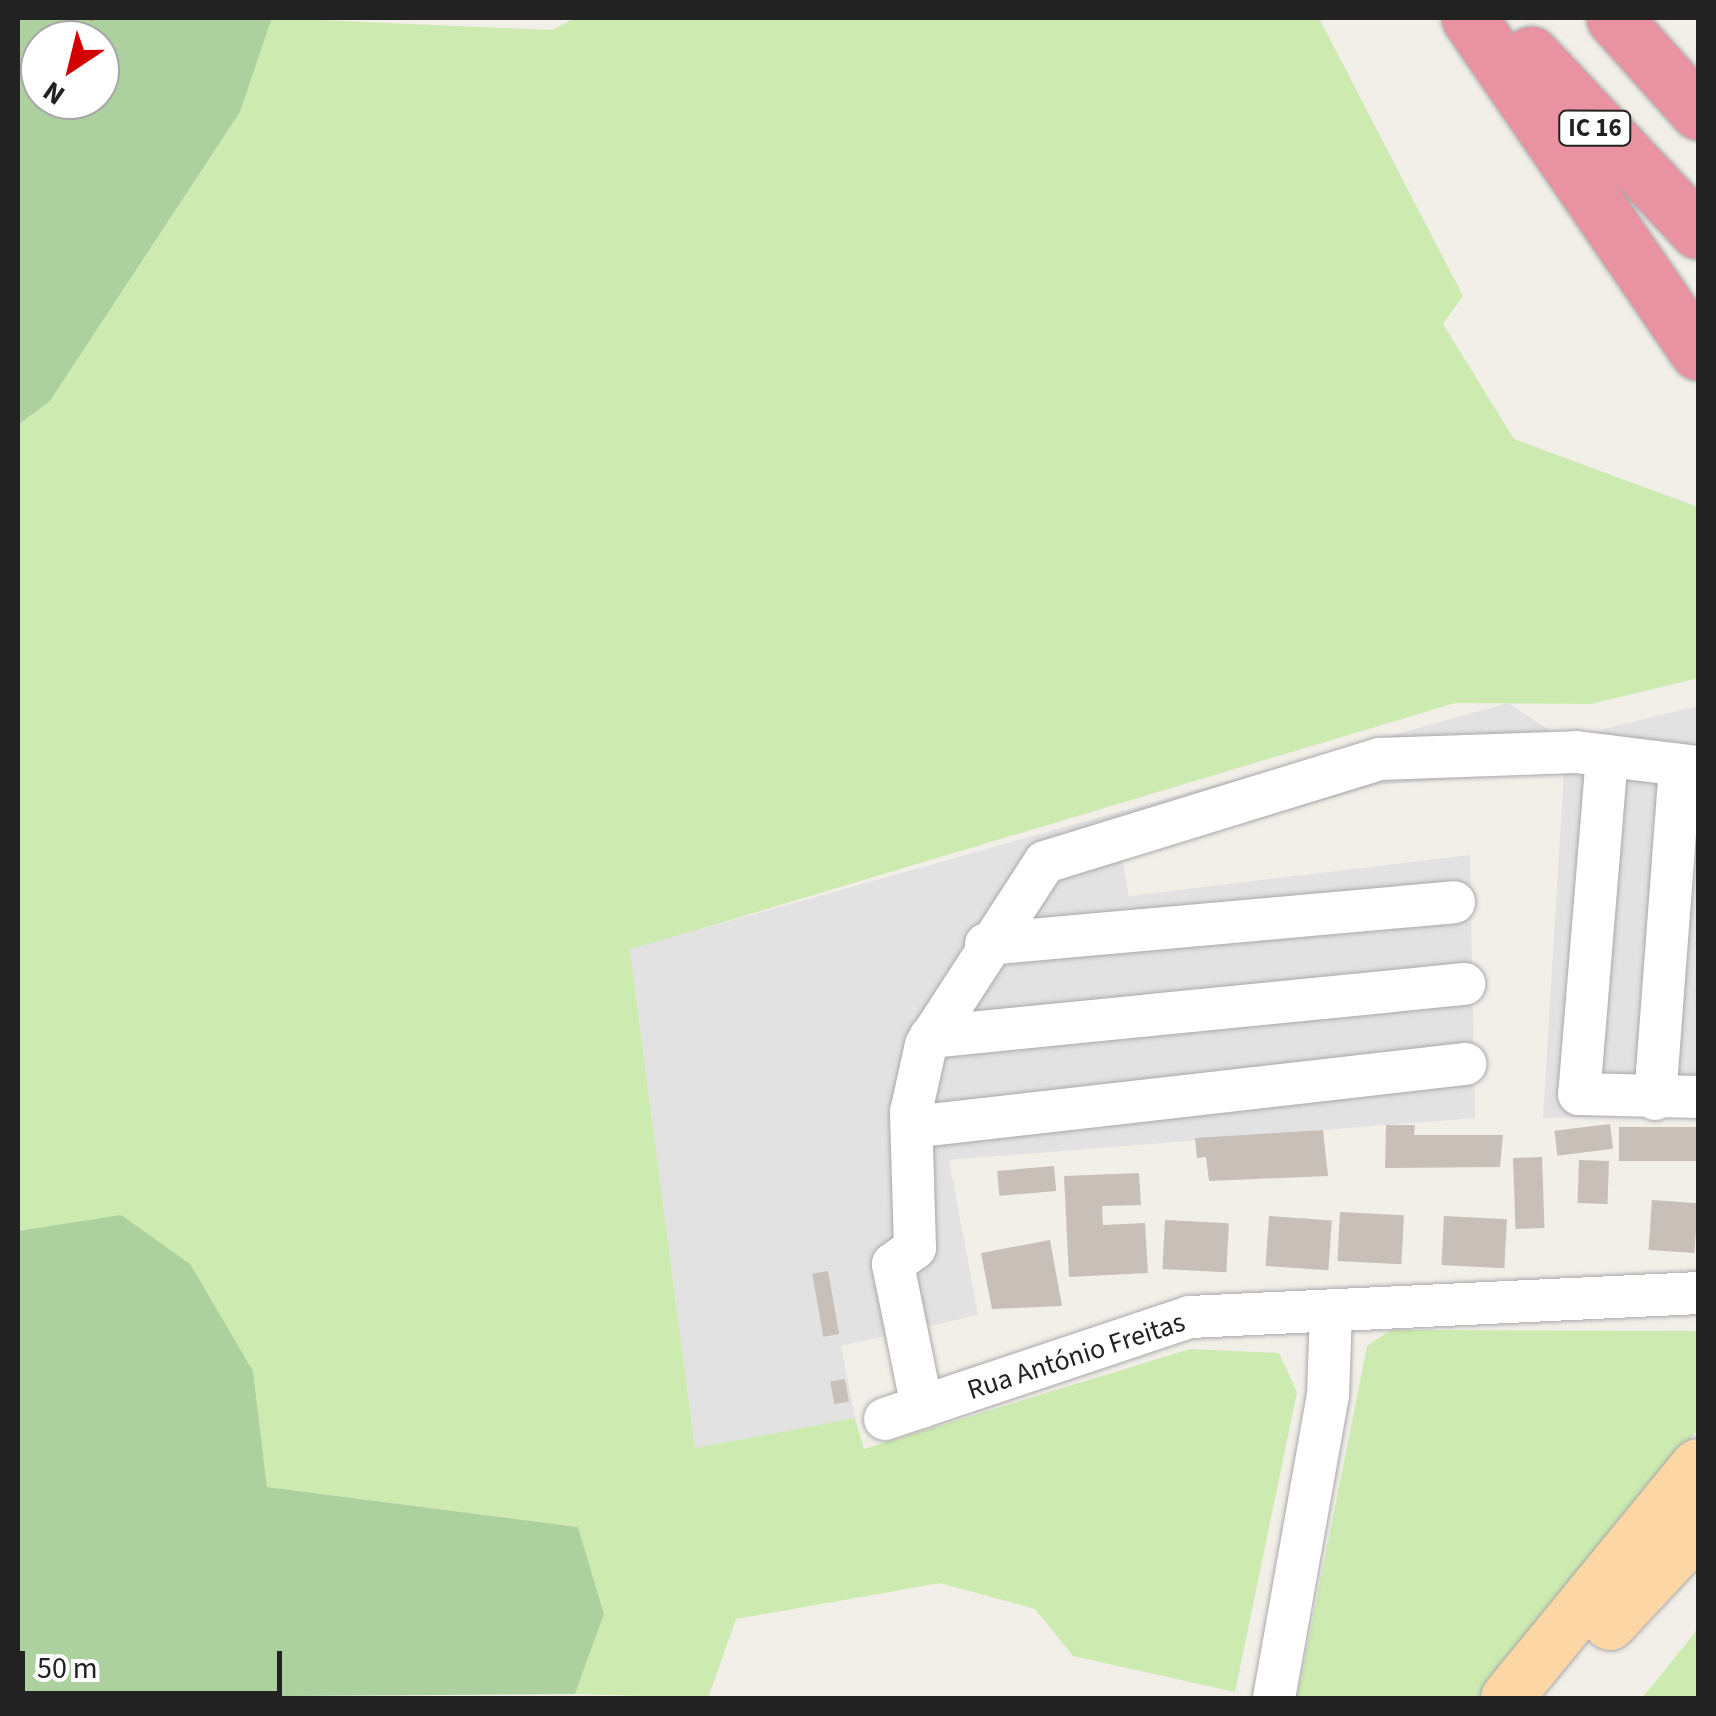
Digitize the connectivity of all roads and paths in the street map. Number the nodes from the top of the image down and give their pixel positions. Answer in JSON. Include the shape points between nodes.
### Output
{"nodes":[{"id":1,"x":1470,"y":18,"type":"edge"},
{"id":2,"x":1499,"y":18,"type":"edge"},
{"id":3,"x":1614,"y":18,"type":"edge"},
{"id":4,"x":1638,"y":18,"type":"edge"},
{"id":5,"x":1698,"y":71,"type":"edge"},
{"id":6,"x":1698,"y":112,"type":"edge"},
{"id":7,"x":1698,"y":231,"type":"edge"},
{"id":8,"x":1698,"y":352,"type":"edge"},
{"id":9,"x":1607,"y":756,"type":"junction"},
{"id":10,"x":1689,"y":766,"type":"edge"},
{"id":11,"x":1454,"y":902,"type":"dead end"},
{"id":12,"x":986,"y":944,"type":"junction"},
{"id":13,"x":1464,"y":984,"type":"dead end"},
{"id":14,"x":930,"y":1037,"type":"junction"},
{"id":15,"x":1465,"y":1064,"type":"dead end"},
{"id":16,"x":1698,"y":1097,"type":"edge"},
{"id":17,"x":1655,"y":1099,"type":"junction"},
{"id":18,"x":912,"y":1127,"type":"junction"},
{"id":19,"x":1698,"y":1293,"type":"edge"},
{"id":20,"x":1331,"y":1311,"type":"junction"},
{"id":21,"x":1698,"y":1465,"type":"edge"},
{"id":22,"x":1698,"y":1530,"type":"edge"},
{"id":23,"x":1274,"y":1698,"type":"edge"},
{"id":24,"x":1507,"y":1698,"type":"edge"},
{"id":25,"x":1542,"y":1698,"type":"edge"}],
"edges":[{"from":1,"to":8,"type":"highway"},
{"from":2,"to":7,"type":"highway","number":"IC 16"},
{"from":3,"to":6,"type":"highway"},
{"from":4,"to":5,"type":"highway"},
{"from":9,"to":10,"type":"street"},
{"from":9,"to":12,"type":"street","via":[[1379,758],[1045,862]]},
{"from":9,"to":17,"type":"street","via":[[1579,1094]]},
{"from":10,"to":17,"type":"street"},
{"from":11,"to":12,"type":"street"},
{"from":12,"to":14,"type":"street"},
{"from":13,"to":14,"type":"street"},
{"from":14,"to":18,"type":"street"},
{"from":15,"to":18,"type":"street"},
{"from":16,"to":17,"type":"street"},
{"from":18,"to":20,"type":"street","name":"Rua António Freitas","via":[[916,1248],[893,1264],[904,1413],[1190,1318]]},
{"from":19,"to":20,"type":"street","name":"Rua António Freitas"},
{"from":20,"to":23,"type":"street","via":[[1328,1396]]},
{"from":21,"to":24,"type":"main road"},
{"from":22,"to":25,"type":"main road"}]}
